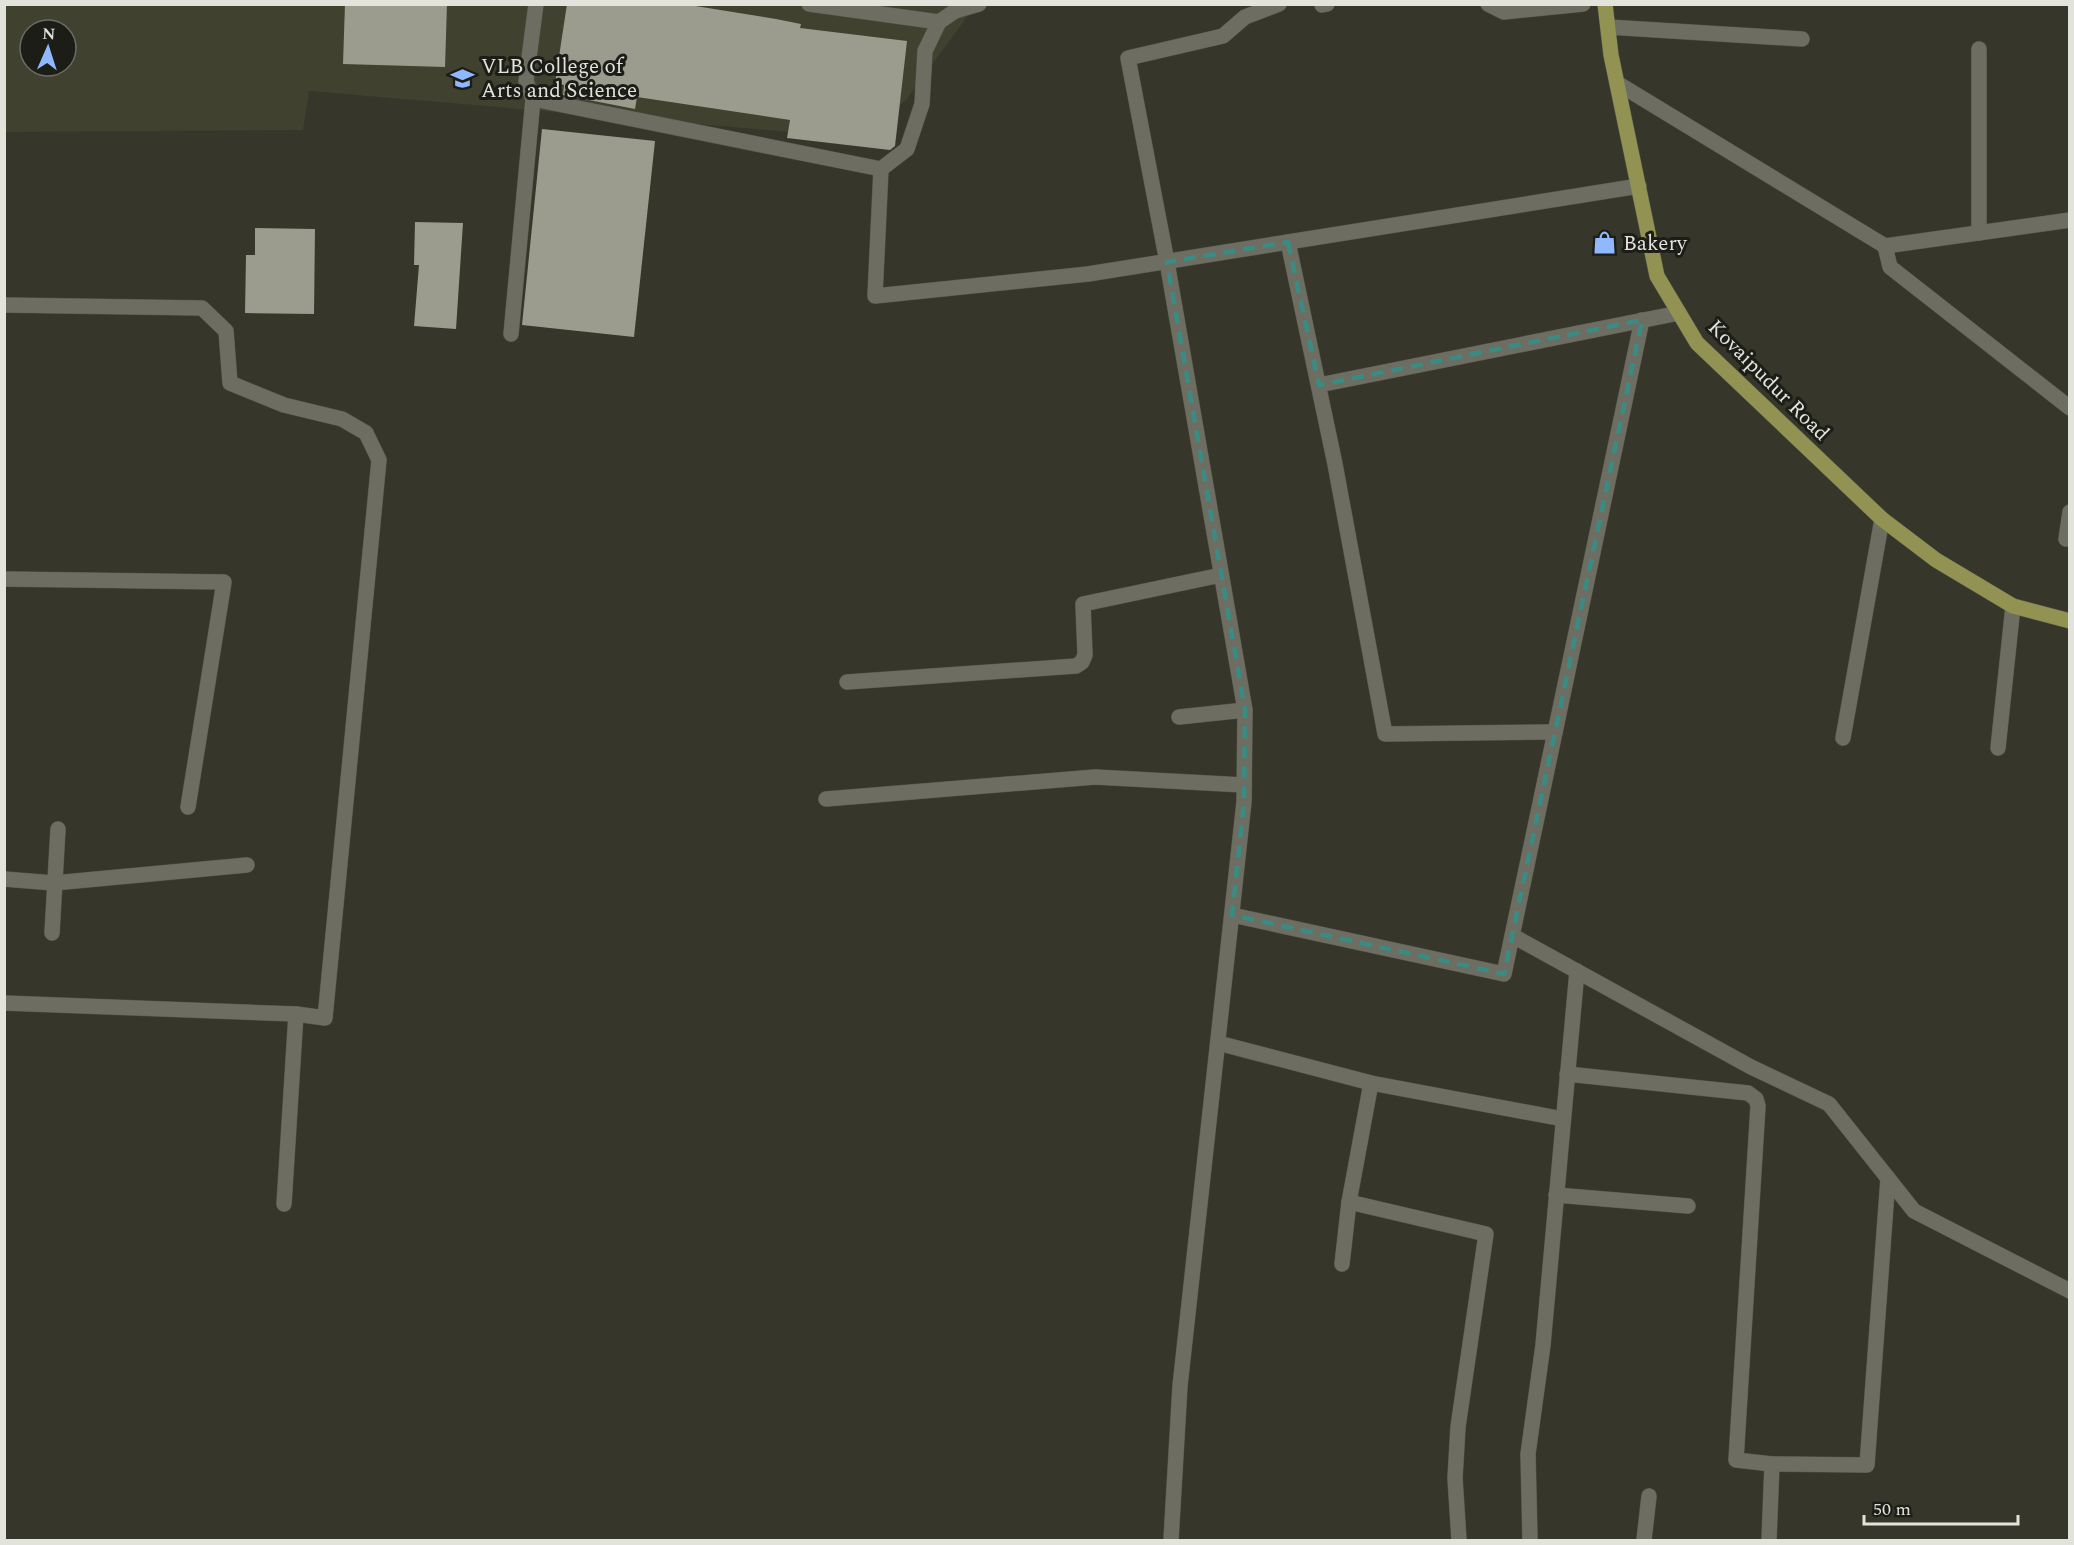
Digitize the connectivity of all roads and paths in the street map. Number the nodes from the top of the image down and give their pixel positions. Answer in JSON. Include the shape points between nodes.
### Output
{"nodes":[{"id":1,"x":536,"y":4,"type":"edge"},
{"id":2,"x":809,"y":4,"type":"edge"},
{"id":3,"x":979,"y":4,"type":"edge"},
{"id":4,"x":1279,"y":4,"type":"edge"},
{"id":5,"x":1327,"y":4,"type":"edge"},
{"id":6,"x":1488,"y":4,"type":"edge"},
{"id":7,"x":1583,"y":4,"type":"edge"},
{"id":8,"x":1605,"y":4,"type":"edge"},
{"id":9,"x":1322,"y":5,"type":"edge"},
{"id":10,"x":939,"y":22,"type":"junction"},
{"id":11,"x":1608,"y":27,"type":"junction"},
{"id":12,"x":1802,"y":39,"type":"dead end"},
{"id":13,"x":1978,"y":49,"type":"dead end"},
{"id":14,"x":1617,"y":83,"type":"junction"},
{"id":15,"x":533,"y":99,"type":"junction"},
{"id":16,"x":881,"y":170,"type":"junction"},
{"id":17,"x":1639,"y":186,"type":"junction"},
{"id":18,"x":2070,"y":220,"type":"edge"},
{"id":19,"x":1979,"y":233,"type":"junction"},
{"id":20,"x":1288,"y":242,"type":"junction"},
{"id":21,"x":1885,"y":246,"type":"junction"},
{"id":22,"x":1167,"y":262,"type":"junction"},
{"id":23,"x":4,"y":305,"type":"edge"},
{"id":24,"x":1679,"y":313,"type":"junction"},
{"id":25,"x":1642,"y":320,"type":"junction"},
{"id":26,"x":511,"y":334,"type":"dead end"},
{"id":27,"x":1318,"y":385,"type":"junction"},
{"id":28,"x":2070,"y":408,"type":"edge"},
{"id":29,"x":2070,"y":512,"type":"edge"},
{"id":30,"x":1882,"y":519,"type":"junction"},
{"id":31,"x":2066,"y":539,"type":"dead end"},
{"id":32,"x":1221,"y":575,"type":"junction"},
{"id":33,"x":4,"y":579,"type":"edge"},
{"id":34,"x":2013,"y":606,"type":"junction"},
{"id":35,"x":2070,"y":621,"type":"edge"},
{"id":36,"x":847,"y":682,"type":"dead end"},
{"id":37,"x":1245,"y":710,"type":"junction"},
{"id":38,"x":1179,"y":717,"type":"dead end"},
{"id":39,"x":1555,"y":732,"type":"junction"},
{"id":40,"x":1843,"y":738,"type":"dead end"},
{"id":41,"x":1998,"y":748,"type":"dead end"},
{"id":42,"x":1244,"y":785,"type":"junction"},
{"id":43,"x":826,"y":799,"type":"dead end"},
{"id":44,"x":188,"y":807,"type":"dead end"},
{"id":45,"x":58,"y":829,"type":"dead end"},
{"id":46,"x":247,"y":865,"type":"dead end"},
{"id":47,"x":4,"y":879,"type":"edge"},
{"id":48,"x":54,"y":883,"type":"junction"},
{"id":49,"x":1232,"y":915,"type":"junction"},
{"id":50,"x":52,"y":933,"type":"dead end"},
{"id":51,"x":1513,"y":936,"type":"junction"},
{"id":52,"x":1576,"y":971,"type":"junction"},
{"id":53,"x":4,"y":1003,"type":"edge"},
{"id":54,"x":296,"y":1014,"type":"junction"},
{"id":55,"x":1218,"y":1043,"type":"junction"},
{"id":56,"x":1567,"y":1074,"type":"junction"},
{"id":57,"x":1371,"y":1083,"type":"junction"},
{"id":58,"x":1563,"y":1119,"type":"junction"},
{"id":59,"x":1888,"y":1178,"type":"junction"},
{"id":60,"x":1556,"y":1195,"type":"junction"},
{"id":61,"x":1349,"y":1202,"type":"junction"},
{"id":62,"x":284,"y":1204,"type":"dead end"},
{"id":63,"x":1688,"y":1206,"type":"dead end"},
{"id":64,"x":1342,"y":1264,"type":"dead end"},
{"id":65,"x":2070,"y":1291,"type":"edge"},
{"id":66,"x":1772,"y":1464,"type":"junction"},
{"id":67,"x":1649,"y":1496,"type":"dead end"},
{"id":68,"x":1171,"y":1540,"type":"edge"},
{"id":69,"x":1459,"y":1540,"type":"edge"},
{"id":70,"x":1530,"y":1540,"type":"edge"},
{"id":71,"x":1644,"y":1540,"type":"edge"},
{"id":72,"x":1769,"y":1540,"type":"edge"}],
"edges":[{"from":1,"to":15,"type":"street","via":[[526,81]]},
{"from":2,"to":10,"type":"street"},
{"from":3,"to":10,"type":"street","via":[[955,11]]},
{"from":4,"to":22,"type":"street","via":[[1245,17],[1223,36],[1128,58]]},
{"from":5,"to":9,"type":"street"},
{"from":6,"to":7,"type":"street","via":[[1504,12]]},
{"from":8,"to":11,"type":"main road","name":"Kovaipudur Road"},
{"from":10,"to":16,"type":"street","via":[[925,51],[922,104],[907,149]]},
{"from":11,"to":12,"type":"street"},
{"from":11,"to":14,"type":"main road","name":"Kovaipudur Road"},
{"from":13,"to":19,"type":"street"},
{"from":14,"to":17,"type":"main road","name":"Kovaipudur Road"},
{"from":14,"to":21,"type":"street"},
{"from":15,"to":16,"type":"street"},
{"from":15,"to":26,"type":"street"},
{"from":16,"to":22,"type":"street","via":[[875,296]]},
{"from":17,"to":20,"type":"street"},
{"from":17,"to":24,"type":"main road","name":"Kovaipudur Road","via":[[1657,276]]},
{"from":18,"to":19,"type":"street"},
{"from":19,"to":21,"type":"street"},
{"from":20,"to":22,"type":"street"},
{"from":20,"to":27,"type":"street"},
{"from":21,"to":28,"type":"street","via":[[1890,267]]},
{"from":22,"to":32,"type":"street"},
{"from":23,"to":54,"type":"street","via":[[202,308],[226,331],[230,383],[284,405],[342,419],[366,433],[379,460],[326,1018]]},
{"from":24,"to":25,"type":"street"},
{"from":24,"to":30,"type":"main road","name":"Kovaipudur Road","via":[[1697,343]]},
{"from":25,"to":27,"type":"street"},
{"from":25,"to":39,"type":"street"},
{"from":27,"to":39,"type":"street","via":[[1385,734]]},
{"from":29,"to":31,"type":"street"},
{"from":30,"to":34,"type":"main road","name":"Kovaipudur Road","via":[[1935,560]]},
{"from":30,"to":40,"type":"street"},
{"from":32,"to":36,"type":"street","via":[[1083,604],[1085,655],[1076,666]]},
{"from":32,"to":37,"type":"street"},
{"from":33,"to":44,"type":"street","via":[[224,582]]},
{"from":34,"to":35,"type":"main road","name":"Kovaipudur Road"},
{"from":34,"to":41,"type":"street"},
{"from":37,"to":38,"type":"street"},
{"from":37,"to":42,"type":"street"},
{"from":39,"to":51,"type":"street"},
{"from":42,"to":43,"type":"street","via":[[1095,777]]},
{"from":42,"to":49,"type":"street"},
{"from":45,"to":48,"type":"street"},
{"from":46,"to":48,"type":"street"},
{"from":47,"to":48,"type":"street"},
{"from":48,"to":50,"type":"street"},
{"from":49,"to":51,"type":"street","via":[[1504,974]]},
{"from":49,"to":55,"type":"street"},
{"from":51,"to":52,"type":"street"},
{"from":52,"to":56,"type":"street"},
{"from":52,"to":59,"type":"street","via":[[1751,1067],[1829,1104]]},
{"from":53,"to":54,"type":"street"},
{"from":54,"to":62,"type":"street"},
{"from":55,"to":57,"type":"street"},
{"from":55,"to":68,"type":"street","via":[[1180,1386]]},
{"from":56,"to":58,"type":"street"},
{"from":56,"to":66,"type":"street","via":[[1748,1093],[1756,1099],[1736,1460]]},
{"from":57,"to":58,"type":"street"},
{"from":57,"to":61,"type":"street"},
{"from":58,"to":60,"type":"street"},
{"from":59,"to":65,"type":"street","via":[[1914,1211]]},
{"from":59,"to":66,"type":"street","via":[[1867,1465]]},
{"from":60,"to":63,"type":"street"},
{"from":60,"to":70,"type":"street","via":[[1543,1345],[1528,1454]]},
{"from":61,"to":64,"type":"street"},
{"from":61,"to":69,"type":"street","via":[[1486,1234],[1458,1427],[1455,1478]]},
{"from":66,"to":72,"type":"street"},
{"from":67,"to":71,"type":"street"}]}
